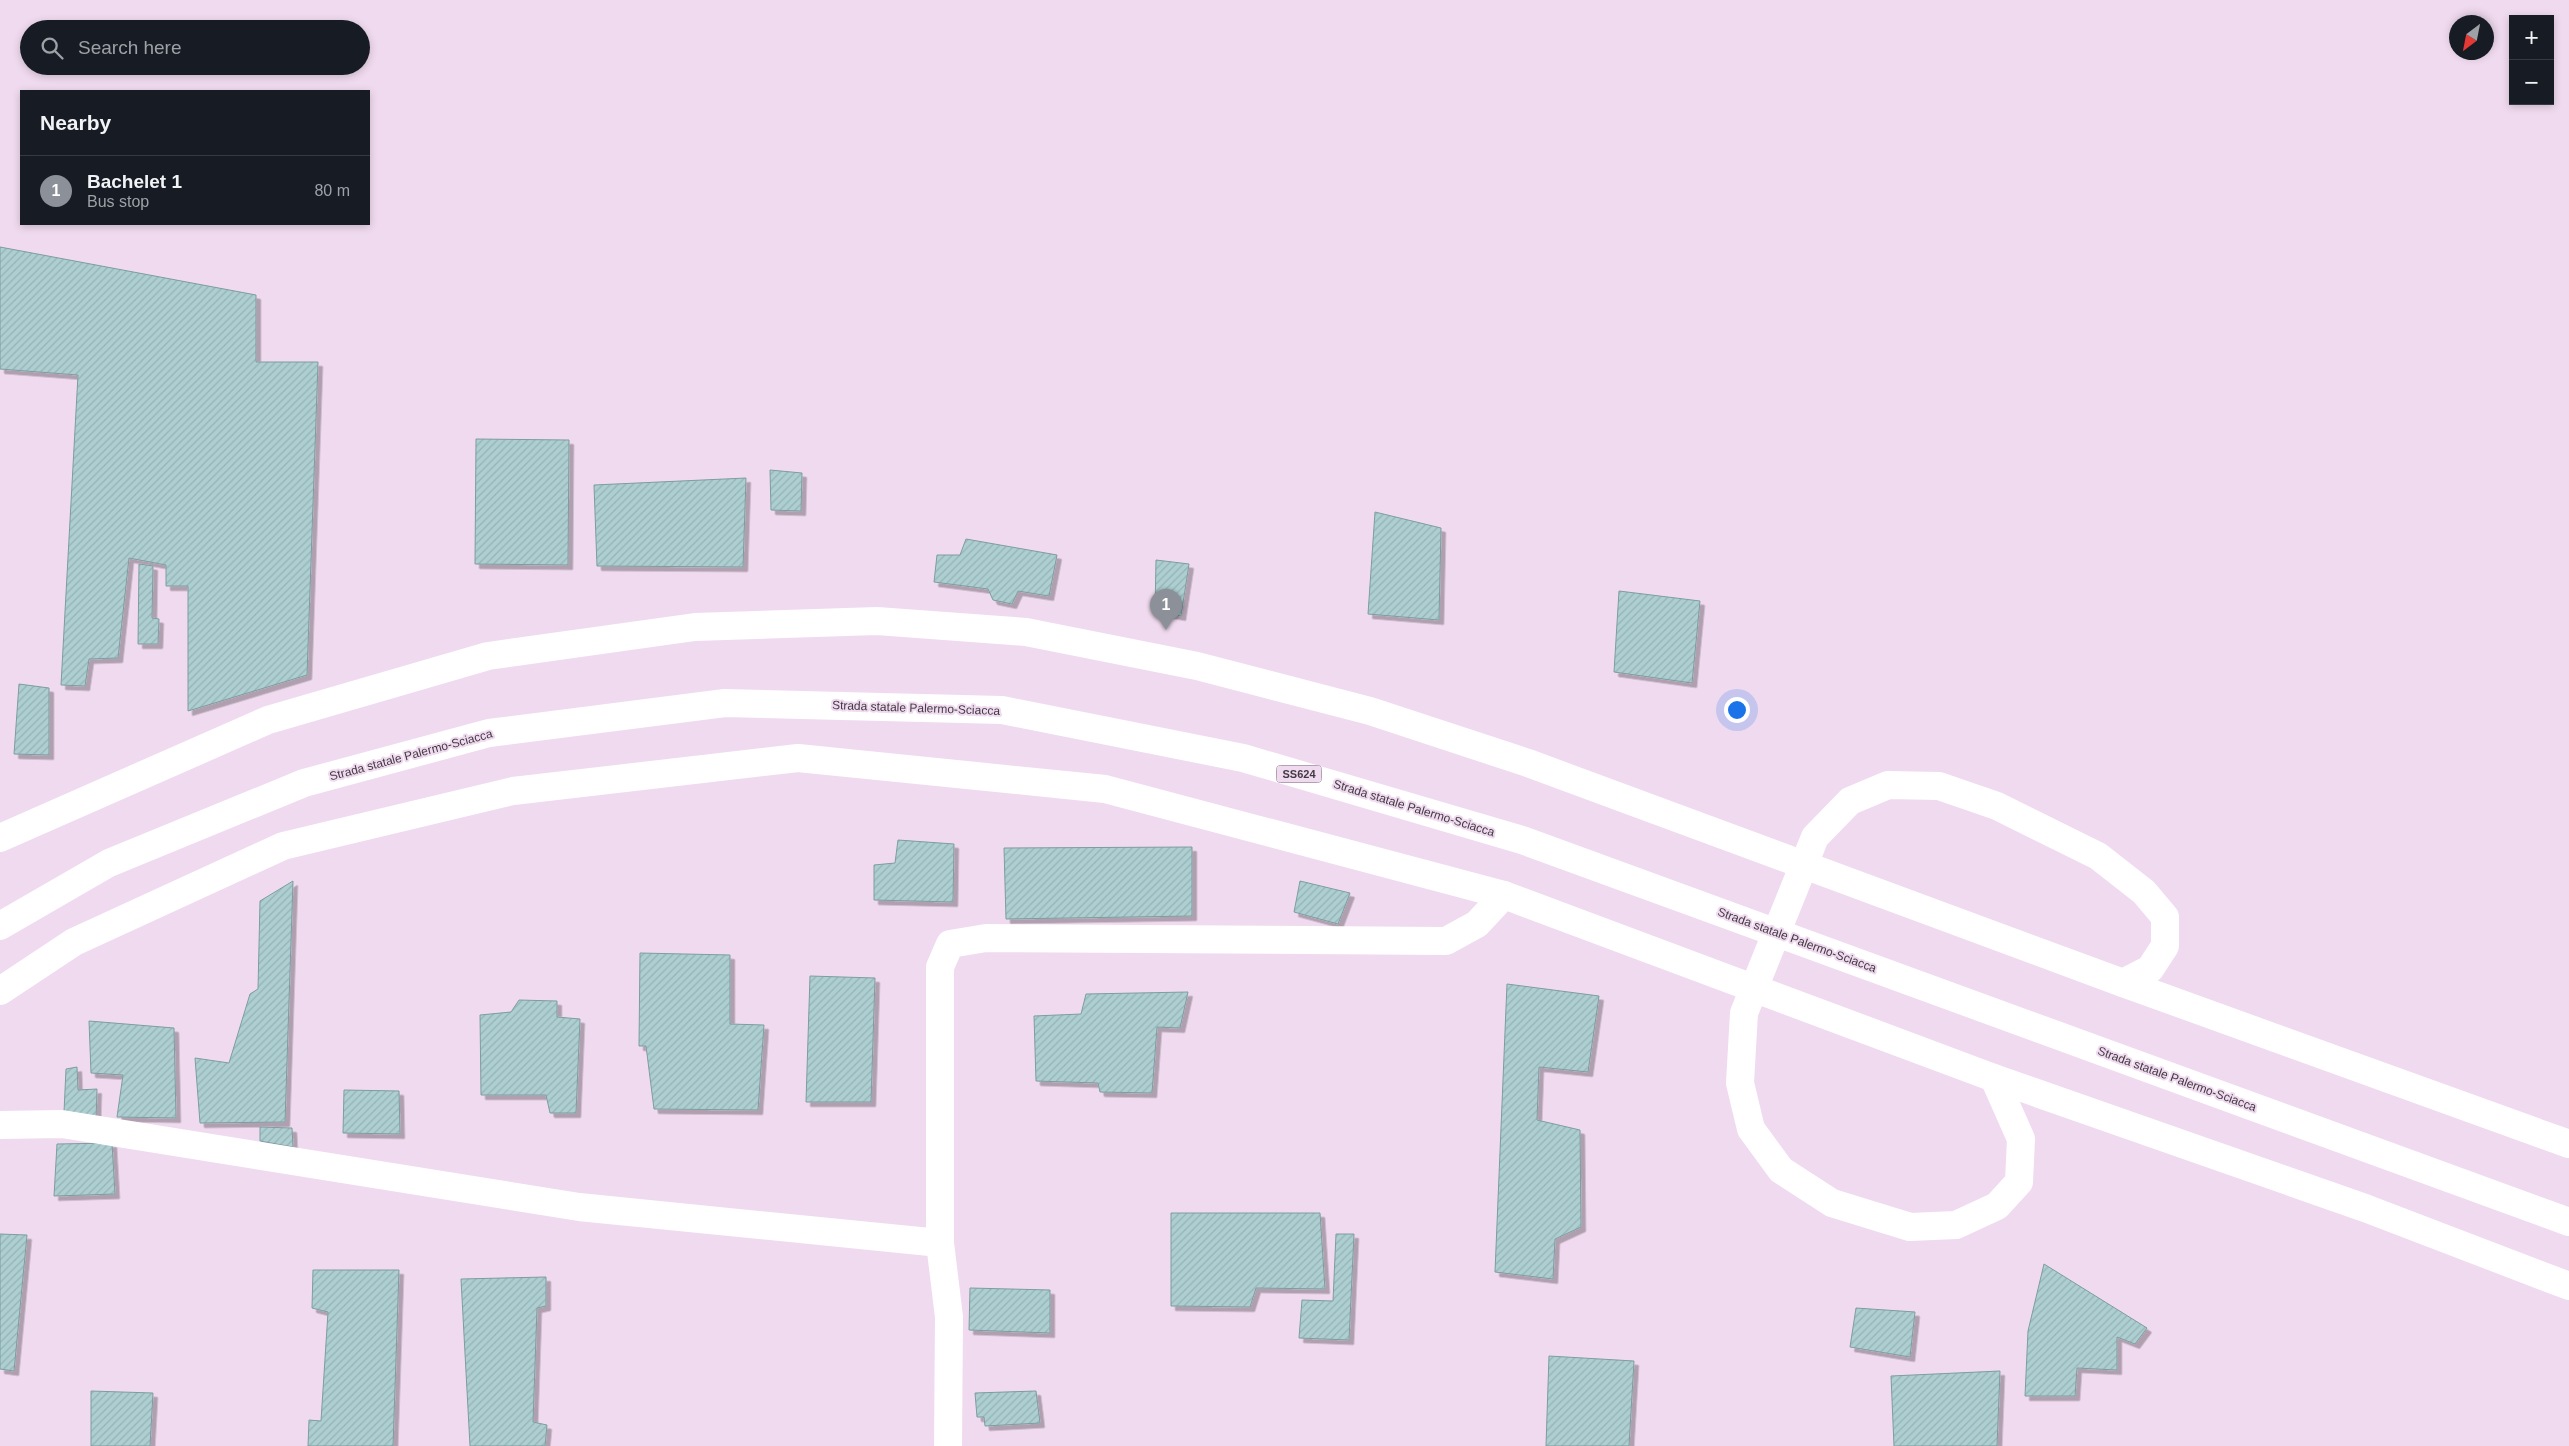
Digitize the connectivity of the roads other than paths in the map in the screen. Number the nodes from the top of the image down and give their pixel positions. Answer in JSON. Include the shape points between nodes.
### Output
{"nodes":[{"id":1,"x":0,"y":838,"type":"edge"},
{"id":2,"x":1504,"y":895,"type":"junction"},
{"id":3,"x":0,"y":926,"type":"edge"},
{"id":4,"x":2123,"y":983,"type":"junction"},
{"id":5,"x":0,"y":991,"type":"edge"},
{"id":6,"x":1994,"y":1078,"type":"junction"},
{"id":7,"x":0,"y":1125,"type":"edge"},
{"id":8,"x":2569,"y":1144,"type":"edge"},
{"id":9,"x":2569,"y":1222,"type":"edge"},
{"id":10,"x":940,"y":1243,"type":"junction"},
{"id":11,"x":2569,"y":1286,"type":"edge"},
{"id":12,"x":948,"y":1446,"type":"edge"}],
"edges":[{"from":1,"to":4,"type":"main road","via":[[268,720],[488,656],[695,627],[877,621],[1026,632],[1197,666],[1370,711],[1528,763]]},
{"from":2,"to":5,"type":"main road","via":[[1105,789],[798,758],[513,791],[283,846],[74,942]]},
{"from":2,"to":6,"type":"main road"},
{"from":2,"to":10,"type":"main road","via":[[1477,924],[1446,941],[986,938],[950,944],[940,968]]},
{"from":3,"to":9,"type":"main road","name":"Strada statale Palermo-Sciacca","number":"SS624","via":[[109,862],[304,783],[489,733],[725,703],[1002,710],[1243,758],[1522,840]]},
{"from":4,"to":6,"type":"main road","via":[[2150,969],[2166,946],[2165,917],[2144,892],[2098,856],[1997,806],[1939,786],[1888,784],[1850,801],[1815,837],[1744,1013],[1740,1083],[1751,1130],[1781,1170],[1832,1203],[1910,1227],[1956,1225],[1998,1206],[2019,1182],[2021,1138]]},
{"from":4,"to":8,"type":"main road"},
{"from":6,"to":11,"type":"main road","via":[[2365,1208]]},
{"from":7,"to":10,"type":"main road","via":[[62,1124],[579,1207]]},
{"from":10,"to":12,"type":"main road","via":[[949,1317]]}]}
